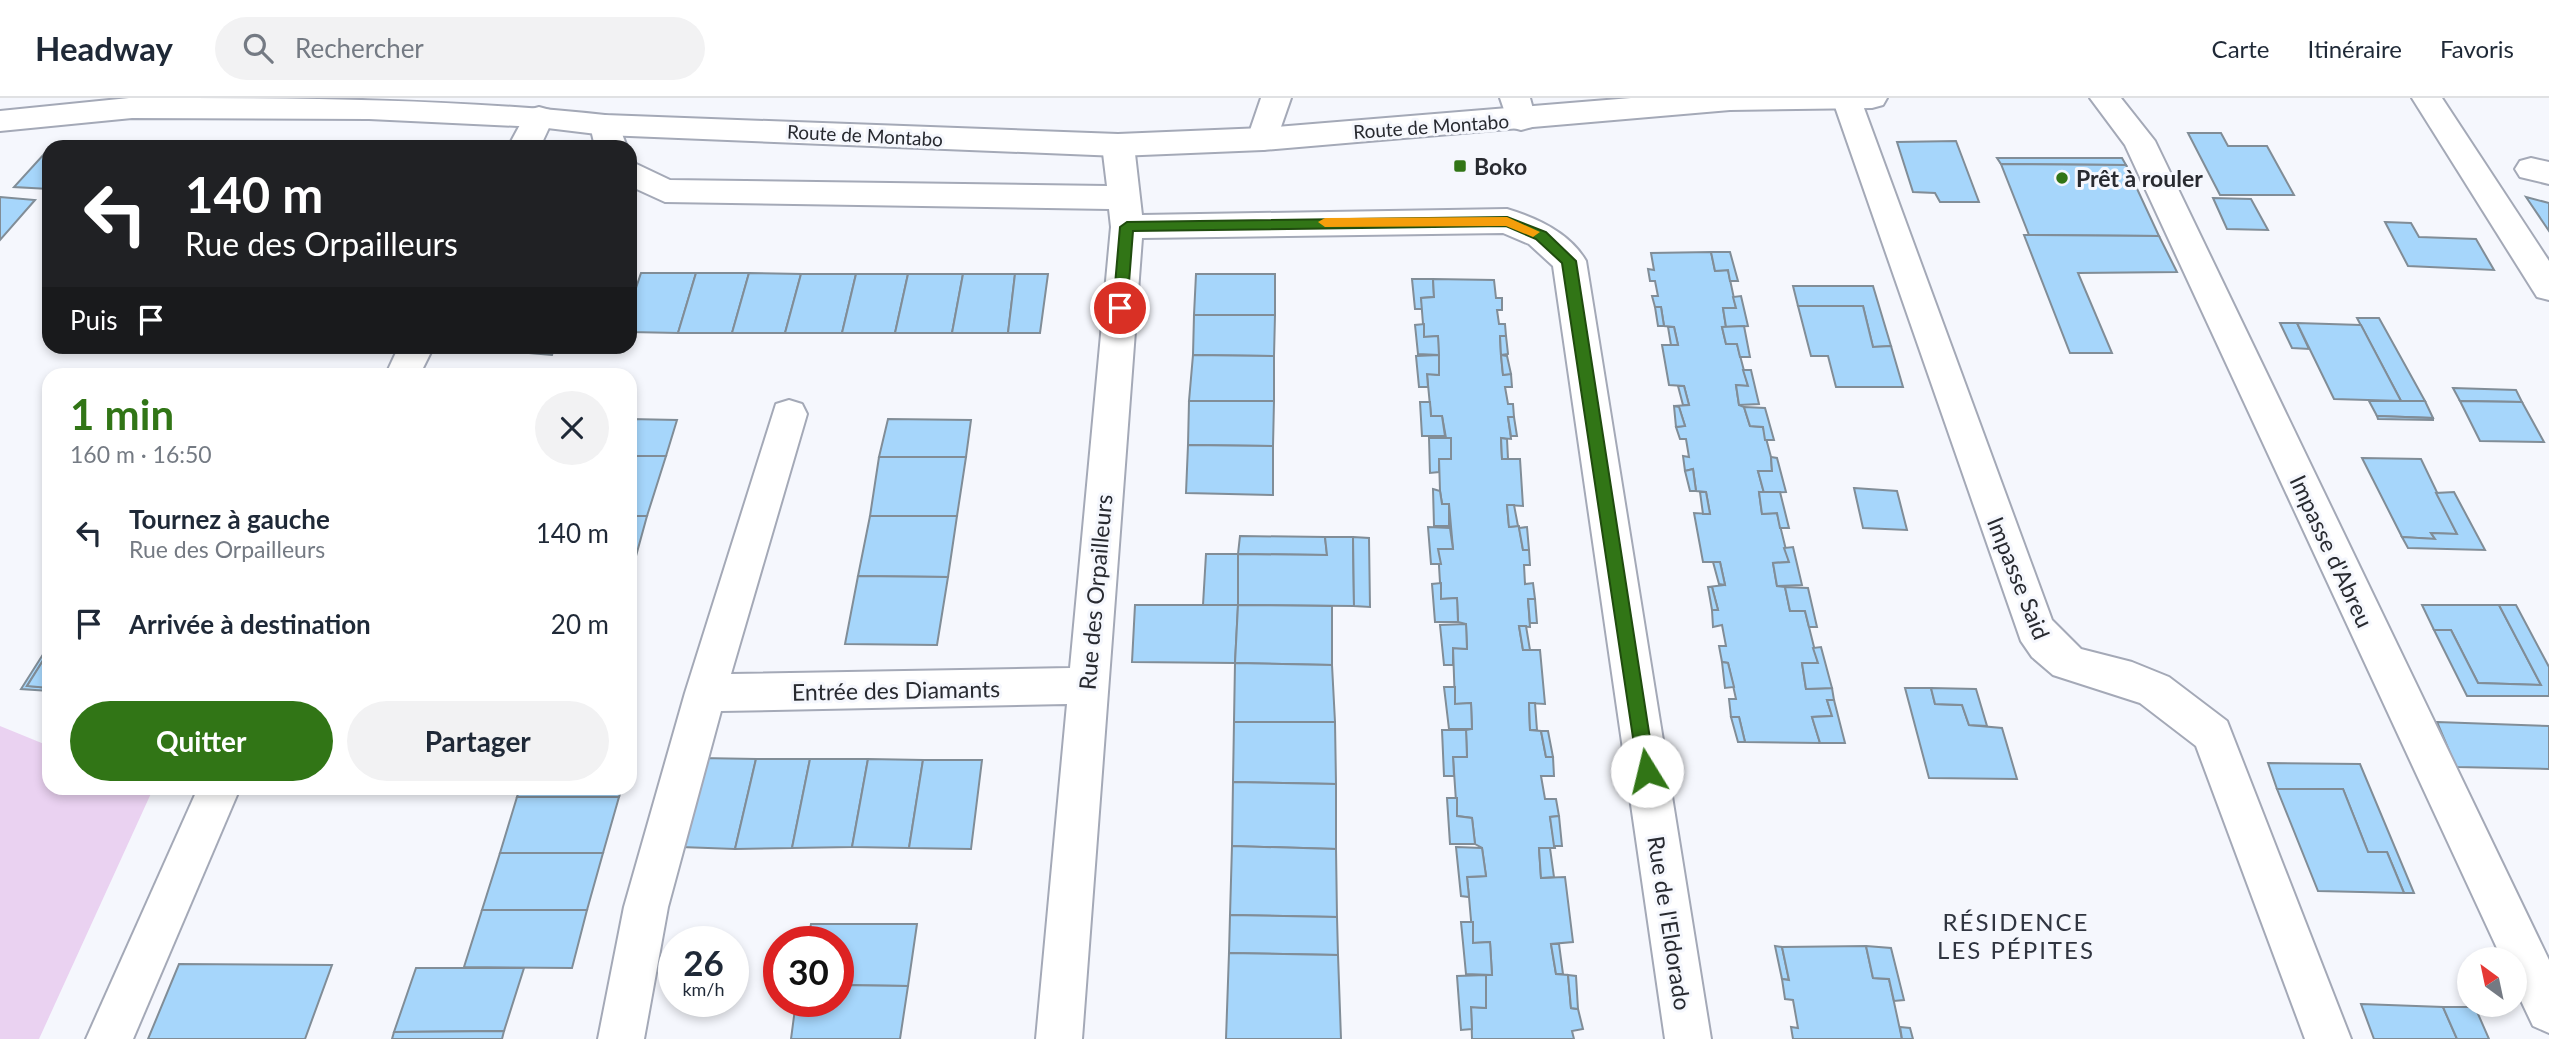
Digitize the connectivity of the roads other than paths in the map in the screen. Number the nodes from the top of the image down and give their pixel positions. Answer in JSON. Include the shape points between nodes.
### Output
{"nodes":[{"id":1,"x":1276,"y":98,"type":"edge"},
{"id":2,"x":2105,"y":98,"type":"edge"},
{"id":3,"x":2427,"y":98,"type":"edge"},
{"id":4,"x":1736,"y":99,"type":"edge"},
{"id":5,"x":1859,"y":99,"type":"edge"},
{"id":6,"x":374,"y":103,"type":"edge"},
{"id":7,"x":1518,"y":109,"type":"edge"},
{"id":8,"x":539,"y":117,"type":"junction"},
{"id":9,"x":0,"y":121,"type":"edge"},
{"id":10,"x":608,"y":136,"type":"edge"},
{"id":11,"x":1263,"y":139,"type":"junction"},
{"id":12,"x":528,"y":140,"type":"edge"},
{"id":13,"x":1118,"y":145,"type":"junction"},
{"id":14,"x":637,"y":176,"type":"edge"},
{"id":15,"x":1125,"y":212,"type":"junction"},
{"id":16,"x":2549,"y":288,"type":"edge"},
{"id":17,"x":789,"y":414,"type":"dead end"},
{"id":18,"x":1087,"y":686,"type":"junction"},
{"id":19,"x":705,"y":693,"type":"junction"},
{"id":20,"x":216,"y":795,"type":"edge"},
{"id":21,"x":2549,"y":1010,"type":"edge"},
{"id":22,"x":109,"y":1039,"type":"edge"},
{"id":23,"x":621,"y":1039,"type":"edge"},
{"id":24,"x":1059,"y":1039,"type":"edge"},
{"id":25,"x":1688,"y":1039,"type":"edge"},
{"id":26,"x":2328,"y":1039,"type":"edge"}],
"edges":[{"from":1,"to":11,"type":"street"},
{"from":2,"to":21,"type":"street","name":"Impasse d'Abreu","via":[[2139,141]]},
{"from":3,"to":16,"type":"street"},
{"from":4,"to":5,"type":"street","name":"Route de Montabo"},
{"from":4,"to":7,"type":"street","name":"Route de Montabo"},
{"from":5,"to":26,"type":"street","name":"Impasse Said","via":[[2035,629],[2049,650],[2075,668],[2130,679],[2172,698],[2212,734]]},
{"from":6,"to":8,"type":"street","name":"Route de Montabo"},
{"from":6,"to":9,"type":"street","name":"Route de Montabo","via":[[132,108]]},
{"from":7,"to":11,"type":"street","name":"Route de Montabo"},
{"from":8,"to":10,"type":"street","name":"Route de Montabo"},
{"from":8,"to":12,"type":"street"},
{"from":10,"to":13,"type":"street","name":"Route de Montabo"},
{"from":11,"to":13,"type":"street","name":"Route de Montabo"},
{"from":13,"to":15,"type":"street","name":"Rue des Orpailleurs"},
{"from":14,"to":15,"type":"street","name":"Rue de l'Eldorado","via":[[664,191]]},
{"from":15,"to":18,"type":"street","name":"Rue des Orpailleurs"},
{"from":15,"to":25,"type":"street","name":"Rue de l'Eldorado","via":[[1507,221],[1541,236],[1569,261]]},
{"from":17,"to":19,"type":"street"},
{"from":18,"to":19,"type":"street","name":"Entrée des Diamants"},
{"from":18,"to":24,"type":"street","name":"Rue des Orpailleurs"},
{"from":19,"to":23,"type":"street","via":[[646,907]]},
{"from":20,"to":22,"type":"street"}]}
